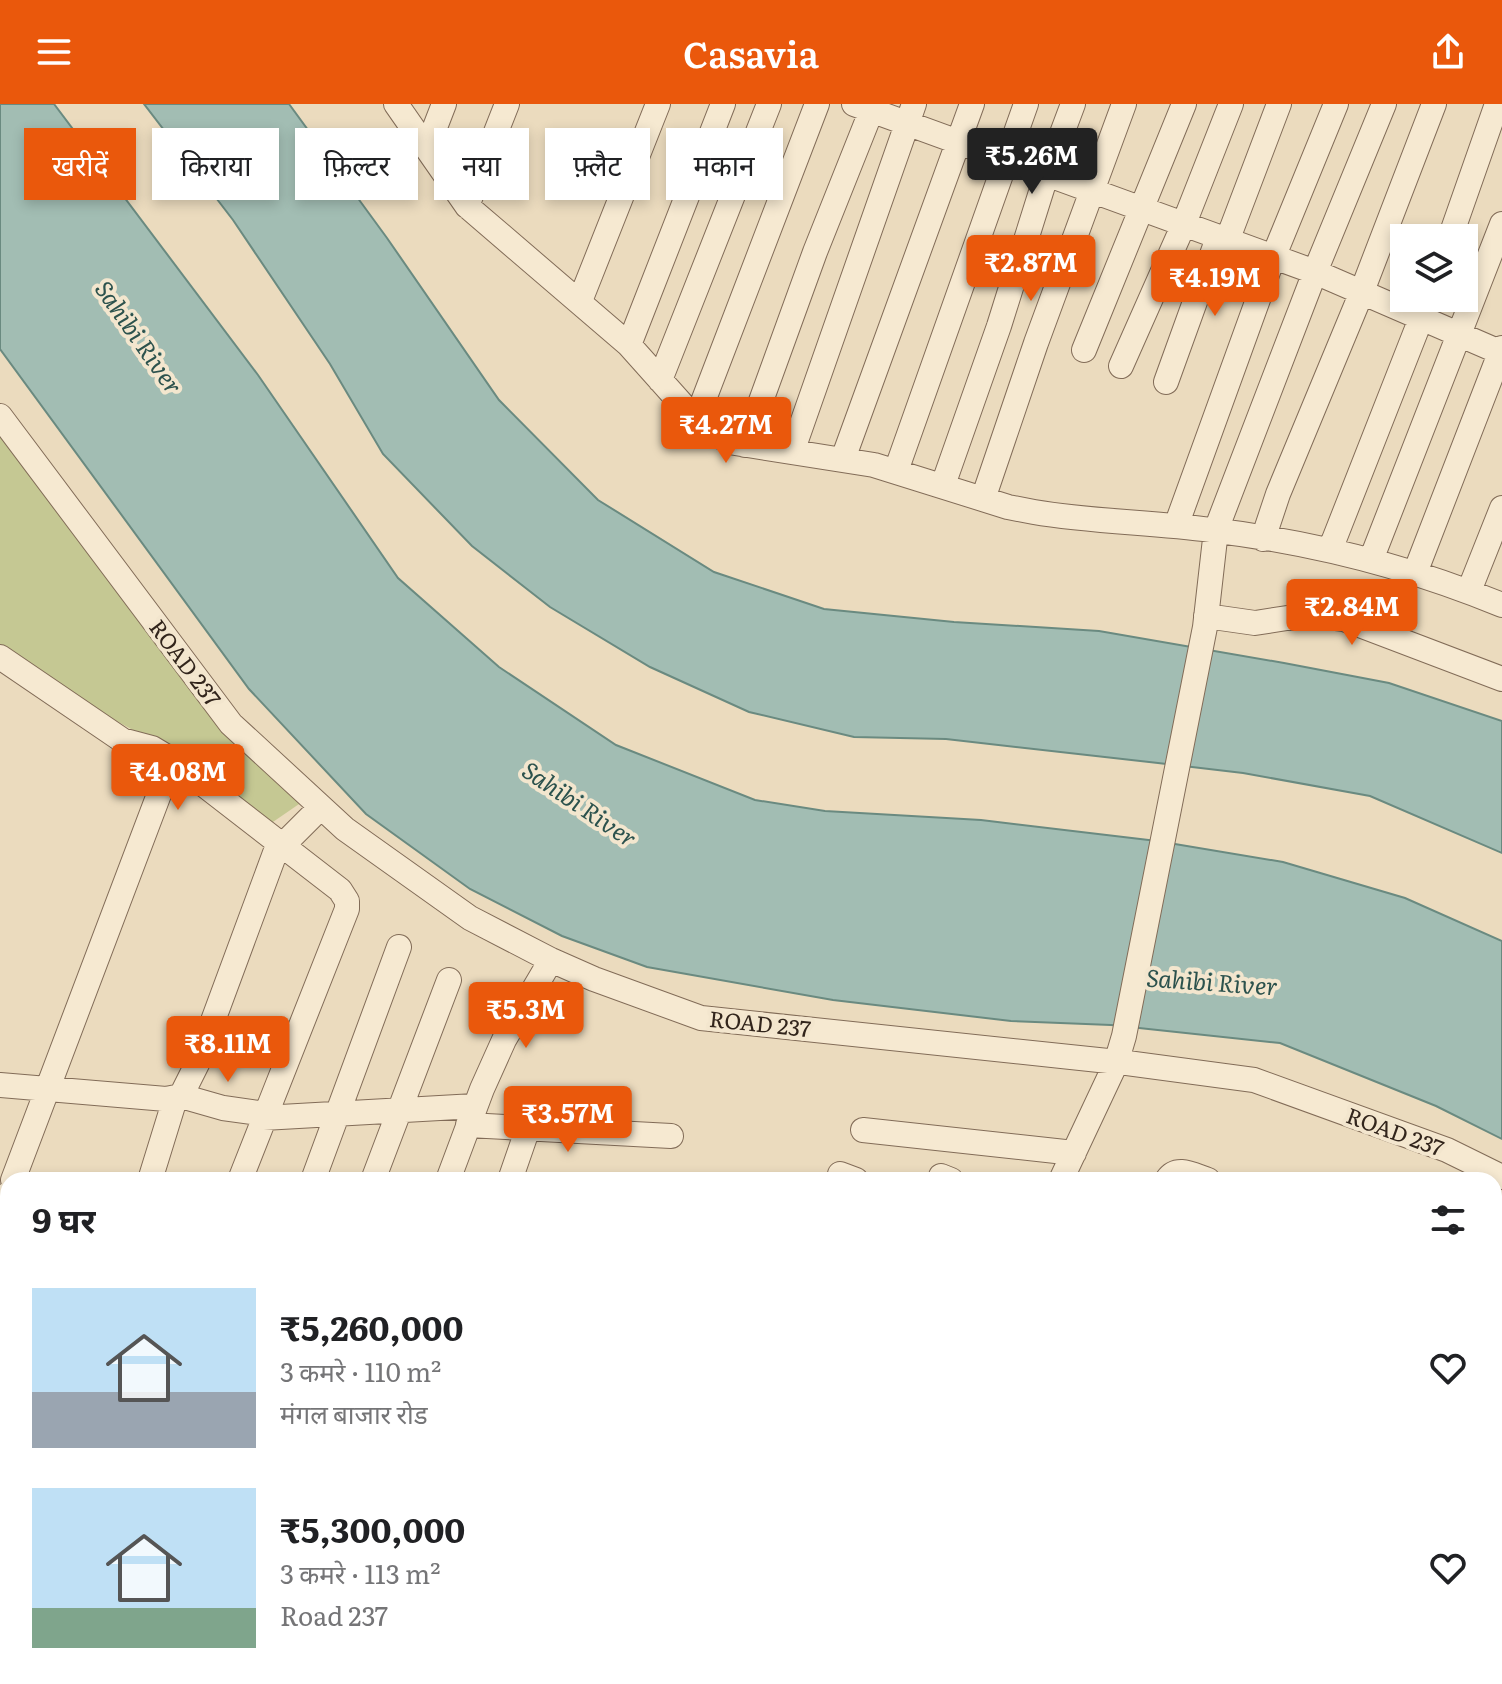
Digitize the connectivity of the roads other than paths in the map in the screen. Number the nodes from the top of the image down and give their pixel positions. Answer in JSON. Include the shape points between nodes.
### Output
{"nodes":[{"id":1,"x":396,"y":104,"type":"edge"},
{"id":2,"x":444,"y":104,"type":"edge"},
{"id":3,"x":507,"y":104,"type":"edge"},
{"id":4,"x":658,"y":104,"type":"edge"},
{"id":5,"x":723,"y":104,"type":"edge"},
{"id":6,"x":769,"y":104,"type":"edge"},
{"id":7,"x":817,"y":104,"type":"edge"},
{"id":8,"x":972,"y":104,"type":"edge"},
{"id":9,"x":1026,"y":104,"type":"edge"},
{"id":10,"x":1073,"y":104,"type":"edge"},
{"id":11,"x":1124,"y":104,"type":"edge"},
{"id":12,"x":1184,"y":104,"type":"edge"},
{"id":13,"x":1231,"y":104,"type":"edge"},
{"id":14,"x":1279,"y":104,"type":"edge"},
{"id":15,"x":1336,"y":104,"type":"edge"},
{"id":16,"x":1384,"y":104,"type":"edge"},
{"id":17,"x":1434,"y":104,"type":"edge"},
{"id":18,"x":1497,"y":104,"type":"edge"},
{"id":19,"x":866,"y":106,"type":"edge"},
{"id":20,"x":911,"y":114,"type":"edge"},
{"id":21,"x":958,"y":143,"type":"junction"},
{"id":22,"x":427,"y":148,"type":"junction"},
{"id":23,"x":1005,"y":160,"type":"junction"},
{"id":24,"x":1046,"y":176,"type":"junction"},
{"id":25,"x":1091,"y":193,"type":"junction"},
{"id":26,"x":467,"y":206,"type":"junction"},
{"id":27,"x":1142,"y":211,"type":"junction"},
{"id":28,"x":1455,"y":224,"type":"edge"},
{"id":29,"x":1502,"y":224,"type":"edge"},
{"id":30,"x":1183,"y":226,"type":"junction"},
{"id":31,"x":1222,"y":240,"type":"junction"},
{"id":32,"x":1273,"y":258,"type":"junction"},
{"id":33,"x":1315,"y":272,"type":"junction"},
{"id":34,"x":1361,"y":294,"type":"junction"},
{"id":35,"x":580,"y":301,"type":"junction"},
{"id":36,"x":1390,"y":301,"type":"edge"},
{"id":37,"x":1424,"y":312,"type":"edge"},
{"id":38,"x":1429,"y":312,"type":"edge"},
{"id":39,"x":1460,"y":336,"type":"junction"},
{"id":40,"x":629,"y":345,"type":"junction"},
{"id":41,"x":1084,"y":350,"type":"dead end"},
{"id":42,"x":1501,"y":351,"type":"edge"},
{"id":43,"x":1121,"y":366,"type":"dead end"},
{"id":44,"x":660,"y":380,"type":"junction"},
{"id":45,"x":1166,"y":382,"type":"dead end"},
{"id":46,"x":0,"y":416,"type":"edge"},
{"id":47,"x":696,"y":420,"type":"junction"},
{"id":48,"x":745,"y":445,"type":"junction"},
{"id":49,"x":792,"y":452,"type":"junction"},
{"id":50,"x":843,"y":459,"type":"junction"},
{"id":51,"x":896,"y":471,"type":"junction"},
{"id":52,"x":943,"y":485,"type":"junction"},
{"id":53,"x":983,"y":499,"type":"junction"},
{"id":54,"x":1502,"y":508,"type":"edge"},
{"id":55,"x":1176,"y":526,"type":"junction"},
{"id":56,"x":1216,"y":530,"type":"junction"},
{"id":57,"x":1263,"y":539,"type":"junction"},
{"id":58,"x":1330,"y":550,"type":"junction"},
{"id":59,"x":1371,"y":560,"type":"junction"},
{"id":60,"x":1415,"y":573,"type":"junction"},
{"id":61,"x":1469,"y":591,"type":"junction"},
{"id":62,"x":1502,"y":605,"type":"edge"},
{"id":63,"x":1206,"y":622,"type":"junction"},
{"id":64,"x":0,"y":657,"type":"edge"},
{"id":65,"x":1502,"y":679,"type":"edge"},
{"id":66,"x":172,"y":760,"type":"junction"},
{"id":67,"x":321,"y":807,"type":"junction"},
{"id":68,"x":281,"y":846,"type":"junction"},
{"id":69,"x":399,"y":947,"type":"dead end"},
{"id":70,"x":551,"y":960,"type":"junction"},
{"id":71,"x":449,"y":980,"type":"dead end"},
{"id":72,"x":1116,"y":1063,"type":"junction"},
{"id":73,"x":0,"y":1085,"type":"edge"},
{"id":74,"x":47,"y":1090,"type":"junction"},
{"id":75,"x":178,"y":1097,"type":"junction"},
{"id":76,"x":400,"y":1110,"type":"junction"},
{"id":77,"x":337,"y":1114,"type":"junction"},
{"id":78,"x":264,"y":1116,"type":"junction"},
{"id":79,"x":471,"y":1116,"type":"junction"},
{"id":80,"x":528,"y":1128,"type":"junction"},
{"id":81,"x":863,"y":1130,"type":"dead end"},
{"id":82,"x":671,"y":1136,"type":"dead end"},
{"id":83,"x":1074,"y":1153,"type":"junction"},
{"id":84,"x":16,"y":1172,"type":"edge"},
{"id":85,"x":153,"y":1172,"type":"edge"},
{"id":86,"x":243,"y":1172,"type":"edge"},
{"id":87,"x":316,"y":1172,"type":"edge"},
{"id":88,"x":376,"y":1172,"type":"edge"},
{"id":89,"x":451,"y":1172,"type":"edge"},
{"id":90,"x":513,"y":1172,"type":"edge"},
{"id":91,"x":1065,"y":1172,"type":"edge"},
{"id":92,"x":1492,"y":1172,"type":"edge"}],
"edges":[{"from":1,"to":22,"type":"street"},
{"from":2,"to":22,"type":"street"},
{"from":3,"to":26,"type":"street"},
{"from":4,"to":35,"type":"street"},
{"from":5,"to":40,"type":"street"},
{"from":6,"to":44,"type":"street"},
{"from":7,"to":47,"type":"street"},
{"from":8,"to":21,"type":"street"},
{"from":9,"to":23,"type":"street"},
{"from":10,"to":24,"type":"street"},
{"from":11,"to":25,"type":"street"},
{"from":12,"to":27,"type":"street"},
{"from":13,"to":30,"type":"street"},
{"from":14,"to":31,"type":"street"},
{"from":15,"to":32,"type":"street"},
{"from":16,"to":33,"type":"street"},
{"from":17,"to":34,"type":"street"},
{"from":18,"to":28,"type":"street"},
{"from":19,"to":20,"type":"street"},
{"from":19,"to":48,"type":"street"},
{"from":20,"to":21,"type":"street"},
{"from":20,"to":49,"type":"street"},
{"from":21,"to":23,"type":"street"},
{"from":21,"to":50,"type":"street"},
{"from":22,"to":26,"type":"street"},
{"from":23,"to":24,"type":"street"},
{"from":23,"to":51,"type":"street"},
{"from":24,"to":25,"type":"street"},
{"from":24,"to":52,"type":"street"},
{"from":25,"to":27,"type":"street"},
{"from":25,"to":53,"type":"street"},
{"from":26,"to":35,"type":"street"},
{"from":27,"to":30,"type":"street"},
{"from":27,"to":41,"type":"street"},
{"from":29,"to":39,"type":"street"},
{"from":30,"to":31,"type":"street"},
{"from":30,"to":43,"type":"street"},
{"from":31,"to":32,"type":"street"},
{"from":31,"to":45,"type":"street"},
{"from":32,"to":33,"type":"street"},
{"from":32,"to":55,"type":"street"},
{"from":33,"to":34,"type":"street"},
{"from":33,"to":56,"type":"street"},
{"from":34,"to":36,"type":"street"},
{"from":34,"to":57,"type":"street"},
{"from":35,"to":40,"type":"street"},
{"from":37,"to":58,"type":"street"},
{"from":38,"to":39,"type":"street"},
{"from":39,"to":42,"type":"street"},
{"from":39,"to":59,"type":"street"},
{"from":40,"to":44,"type":"street"},
{"from":42,"to":60,"type":"street"},
{"from":44,"to":47,"type":"street"},
{"from":46,"to":67,"type":"street","name":"ROAD 237","via":[[231,724]]},
{"from":47,"to":48,"type":"street","via":[[722,439]]},
{"from":48,"to":49,"type":"street"},
{"from":49,"to":50,"type":"street"},
{"from":50,"to":51,"type":"street"},
{"from":51,"to":52,"type":"street"},
{"from":52,"to":53,"type":"street"},
{"from":53,"to":55,"type":"street","via":[[1055,516]]},
{"from":54,"to":61,"type":"street"},
{"from":55,"to":56,"type":"street"},
{"from":56,"to":57,"type":"street"},
{"from":56,"to":63,"type":"street"},
{"from":57,"to":58,"type":"street"},
{"from":58,"to":59,"type":"street"},
{"from":59,"to":60,"type":"street"},
{"from":60,"to":61,"type":"street"},
{"from":61,"to":62,"type":"street"},
{"from":63,"to":65,"type":"street","via":[[1344,619]]},
{"from":63,"to":72,"type":"street"},
{"from":64,"to":66,"type":"street","via":[[122,740]]},
{"from":66,"to":68,"type":"street"},
{"from":66,"to":74,"type":"street"},
{"from":67,"to":68,"type":"street"},
{"from":67,"to":70,"type":"street","name":"ROAD 237","via":[[470,918]]},
{"from":68,"to":75,"type":"street","via":[[197,1064]]},
{"from":68,"to":78,"type":"street","via":[[340,890],[347,909]]},
{"from":69,"to":77,"type":"street"},
{"from":70,"to":72,"type":"street","name":"ROAD 237","via":[[701,1018]]},
{"from":70,"to":79,"type":"street","via":[[504,1040]]},
{"from":71,"to":76,"type":"street"},
{"from":72,"to":83,"type":"street"},
{"from":72,"to":92,"type":"street","name":"ROAD 237","via":[[1254,1080],[1447,1150]]},
{"from":73,"to":74,"type":"street"},
{"from":74,"to":75,"type":"street"},
{"from":74,"to":84,"type":"street"},
{"from":75,"to":78,"type":"street"},
{"from":75,"to":85,"type":"street"},
{"from":76,"to":77,"type":"street"},
{"from":76,"to":79,"type":"street"},
{"from":76,"to":88,"type":"street"},
{"from":77,"to":78,"type":"street"},
{"from":77,"to":87,"type":"street"},
{"from":78,"to":86,"type":"street"},
{"from":79,"to":80,"type":"street"},
{"from":79,"to":89,"type":"street"},
{"from":80,"to":82,"type":"street"},
{"from":80,"to":90,"type":"street"},
{"from":81,"to":83,"type":"street"},
{"from":83,"to":91,"type":"street"}]}
